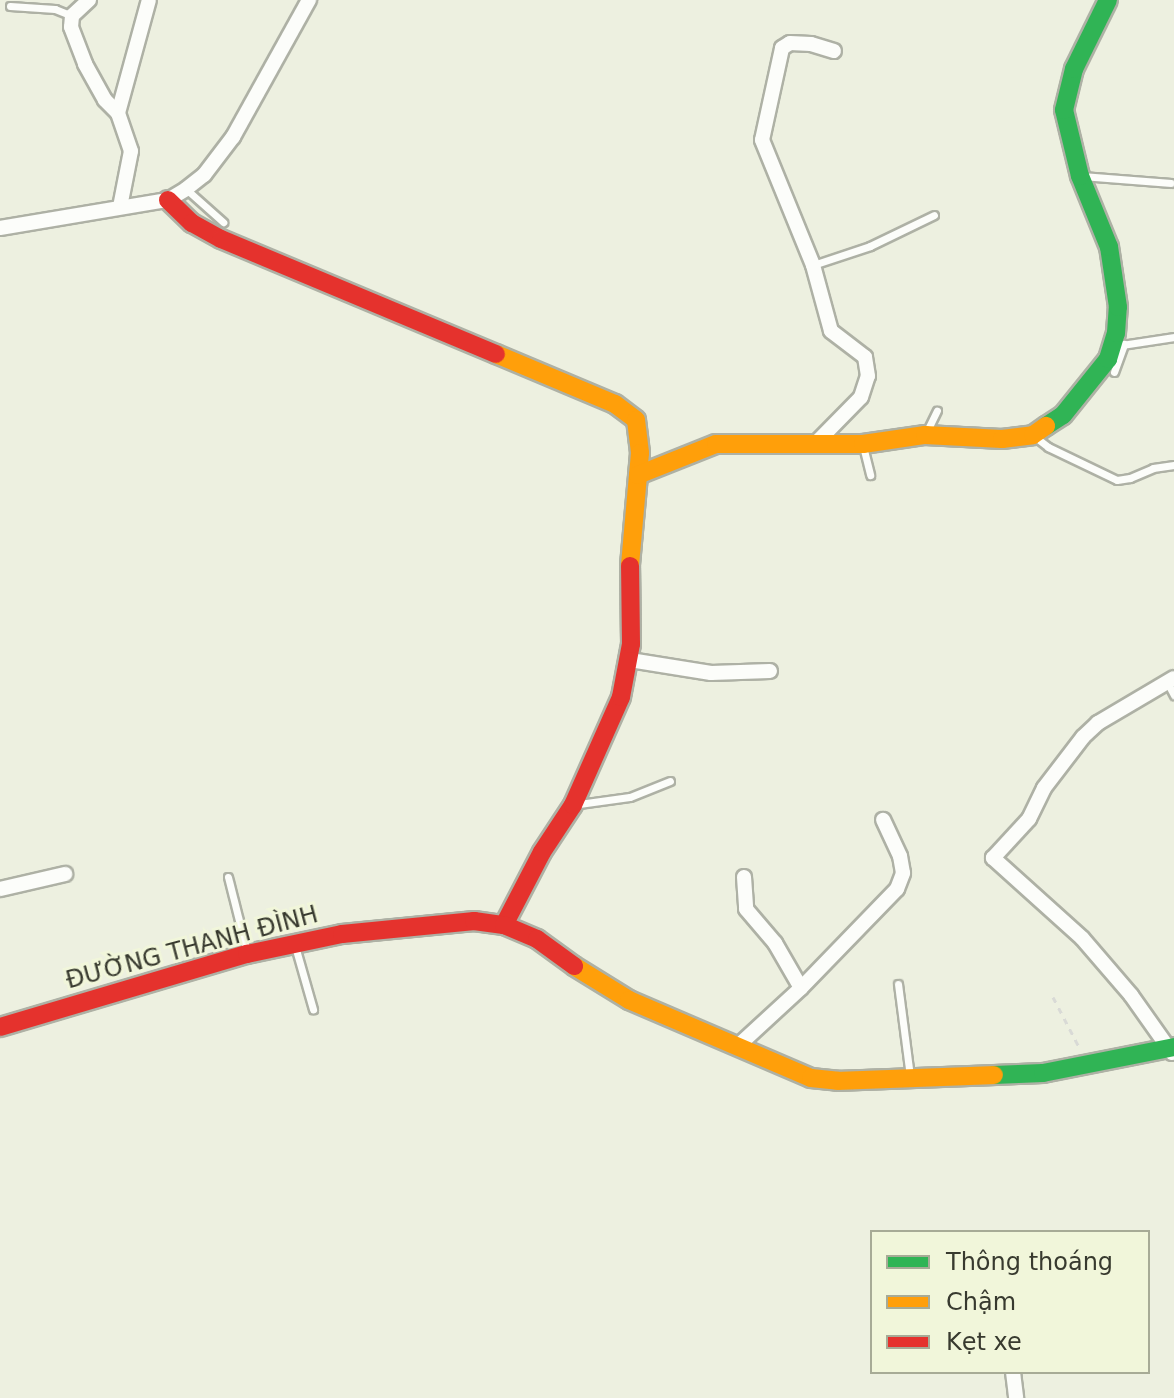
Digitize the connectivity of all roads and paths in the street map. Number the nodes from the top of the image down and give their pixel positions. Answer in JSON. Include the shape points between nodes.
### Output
{"nodes":[{"id":1,"x":89,"y":0,"type":"edge"},
{"id":2,"x":149,"y":0,"type":"edge"},
{"id":3,"x":309,"y":0,"type":"edge"},
{"id":4,"x":1108,"y":0,"type":"edge"},
{"id":5,"x":10,"y":6,"type":"dead end"},
{"id":6,"x":72,"y":16,"type":"junction"},
{"id":7,"x":834,"y":51,"type":"dead end"},
{"id":8,"x":118,"y":113,"type":"junction"},
{"id":9,"x":1080,"y":176,"type":"junction"},
{"id":10,"x":1171,"y":183,"type":"dead end"},
{"id":11,"x":186,"y":189,"type":"junction"},
{"id":12,"x":168,"y":200,"type":"junction"},
{"id":13,"x":120,"y":207,"type":"junction"},
{"id":14,"x":934,"y":215,"type":"dead end"},
{"id":15,"x":223,"y":222,"type":"dead end"},
{"id":16,"x":0,"y":228,"type":"edge"},
{"id":17,"x":813,"y":265,"type":"junction"},
{"id":18,"x":1174,"y":337,"type":"edge"},
{"id":19,"x":1118,"y":346,"type":"junction"},
{"id":20,"x":1114,"y":372,"type":"dead end"},
{"id":21,"x":937,"y":410,"type":"dead end"},
{"id":22,"x":925,"y":435,"type":"junction"},
{"id":23,"x":1033,"y":435,"type":"junction"},
{"id":24,"x":816,"y":443,"type":"junction"},
{"id":25,"x":863,"y":444,"type":"junction"},
{"id":26,"x":1174,"y":465,"type":"edge"},
{"id":27,"x":638,"y":475,"type":"junction"},
{"id":28,"x":870,"y":475,"type":"dead end"},
{"id":29,"x":630,"y":660,"type":"junction"},
{"id":30,"x":770,"y":671,"type":"dead end"},
{"id":31,"x":1172,"y":685,"type":"edge"},
{"id":32,"x":670,"y":781,"type":"dead end"},
{"id":33,"x":573,"y":805,"type":"junction"},
{"id":34,"x":883,"y":820,"type":"dead end"},
{"id":35,"x":65,"y":874,"type":"dead end"},
{"id":36,"x":228,"y":877,"type":"dead end"},
{"id":37,"x":744,"y":877,"type":"dead end"},
{"id":38,"x":0,"y":889,"type":"edge"},
{"id":39,"x":504,"y":925,"type":"junction"},
{"id":40,"x":295,"y":944,"type":"junction"},
{"id":41,"x":247,"y":954,"type":"junction"},
{"id":42,"x":898,"y":984,"type":"dead end"},
{"id":43,"x":801,"y":988,"type":"junction"},
{"id":44,"x":1053,"y":997,"type":"dead end"},
{"id":45,"x":313,"y":1009,"type":"dead end"},
{"id":46,"x":0,"y":1027,"type":"edge"},
{"id":47,"x":739,"y":1045,"type":"junction"},
{"id":48,"x":1172,"y":1050,"type":"edge"},
{"id":49,"x":1087,"y":1065,"type":"junction"},
{"id":50,"x":910,"y":1079,"type":"junction"},
{"id":51,"x":1013,"y":1374,"type":"edge"},
{"id":52,"x":1016,"y":1398,"type":"edge"}],
"edges":[{"from":1,"to":6,"type":"street"},
{"from":2,"to":8,"type":"street"},
{"from":3,"to":11,"type":"street","via":[[233,137]]},
{"from":4,"to":9,"type":"street","via":[[1066,89],[1067,128]]},
{"from":5,"to":6,"type":"lane","via":[[55,9]]},
{"from":6,"to":8,"type":"street","via":[[85,64]]},
{"from":7,"to":17,"type":"street","via":[[811,44],[782,48],[762,140]]},
{"from":8,"to":13,"type":"street","via":[[131,151]]},
{"from":9,"to":10,"type":"lane"},
{"from":9,"to":19,"type":"street","via":[[1109,247]]},
{"from":11,"to":12,"type":"street"},
{"from":11,"to":15,"type":"lane"},
{"from":12,"to":13,"type":"street"},
{"from":12,"to":27,"type":"street","via":[[192,223],[221,239],[627,410],[640,433]]},
{"from":13,"to":16,"type":"street"},
{"from":14,"to":17,"type":"lane","via":[[870,246]]},
{"from":17,"to":24,"type":"street","via":[[831,331],[862,352],[868,376],[861,397]]},
{"from":18,"to":19,"type":"lane"},
{"from":19,"to":20,"type":"lane"},
{"from":19,"to":23,"type":"street","via":[[1086,391]]},
{"from":21,"to":22,"type":"lane"},
{"from":22,"to":23,"type":"street"},
{"from":22,"to":25,"type":"street"},
{"from":23,"to":26,"type":"lane","via":[[1117,480]]},
{"from":24,"to":25,"type":"street"},
{"from":24,"to":27,"type":"street","via":[[716,444]]},
{"from":25,"to":28,"type":"lane"},
{"from":27,"to":29,"type":"street","via":[[630,565]]},
{"from":29,"to":30,"type":"street","via":[[711,673]]},
{"from":29,"to":33,"type":"street","via":[[609,730]]},
{"from":31,"to":48,"type":"street","via":[[1098,723],[1083,737],[1044,788],[1029,819],[993,858],[1082,938]]},
{"from":32,"to":33,"type":"lane","via":[[630,797]]},
{"from":33,"to":39,"type":"street"},
{"from":34,"to":43,"type":"street","via":[[900,856],[903,873],[897,889]]},
{"from":35,"to":38,"type":"street"},
{"from":36,"to":41,"type":"lane"},
{"from":37,"to":43,"type":"street","via":[[746,909],[775,943]]},
{"from":39,"to":40,"type":"street","name":"ĐƯỜNG THANH ĐÌNH","via":[[443,922]]},
{"from":39,"to":47,"type":"street","name":"ĐƯỜNG THANH ĐÌNH","via":[[537,939],[609,990]]},
{"from":40,"to":41,"type":"street","name":"ĐƯỜNG THANH ĐÌNH"},
{"from":40,"to":45,"type":"lane"},
{"from":41,"to":46,"type":"street","name":"ĐƯỜNG THANH ĐÌNH"},
{"from":42,"to":50,"type":"lane"},
{"from":43,"to":47,"type":"street"},
{"from":44,"to":49,"type":"path"},
{"from":47,"to":50,"type":"street","name":"ĐƯỜNG THANH ĐÌNH","via":[[811,1078]]},
{"from":48,"to":49,"type":"street","name":"ĐƯỜNG THANH ĐÌNH"},
{"from":49,"to":50,"type":"street","name":"ĐƯỜNG THANH ĐÌNH","via":[[1043,1073]]},
{"from":51,"to":52,"type":"street"}]}
